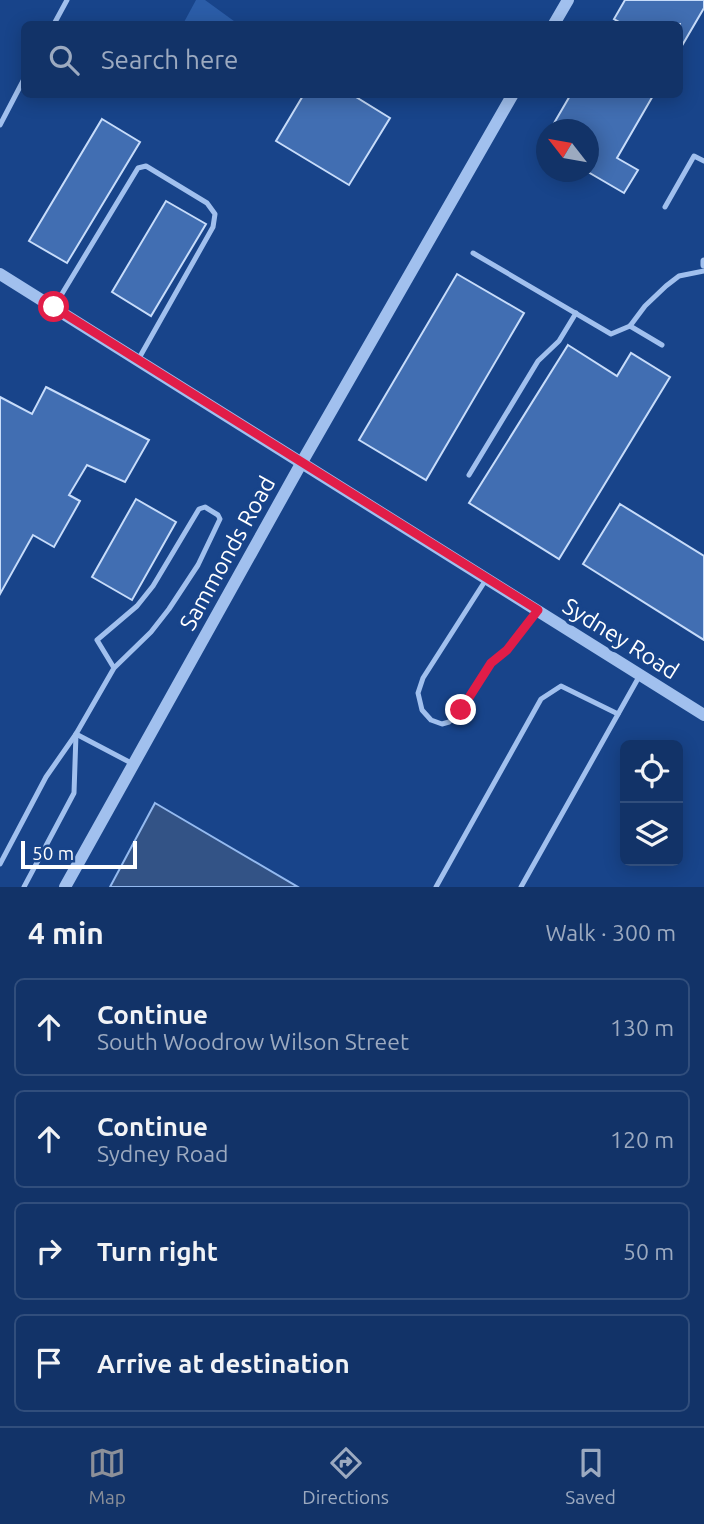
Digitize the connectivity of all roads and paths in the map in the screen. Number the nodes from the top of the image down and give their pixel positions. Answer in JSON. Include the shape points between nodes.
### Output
{"nodes":[{"id":1,"x":67,"y":0,"type":"edge"},
{"id":2,"x":568,"y":0,"type":"edge"},
{"id":3,"x":56,"y":21,"type":"edge"},
{"id":4,"x":556,"y":21,"type":"edge"},
{"id":5,"x":21,"y":85,"type":"edge"},
{"id":6,"x":511,"y":98,"type":"edge"},
{"id":7,"x":0,"y":125,"type":"edge"},
{"id":8,"x":704,"y":161,"type":"edge"},
{"id":9,"x":664,"y":207,"type":"dead end"},
{"id":10,"x":473,"y":253,"type":"dead end"},
{"id":11,"x":704,"y":271,"type":"edge"},
{"id":12,"x":0,"y":274,"type":"edge"},
{"id":13,"x":54,"y":307,"type":"junction"},
{"id":14,"x":576,"y":313,"type":"junction"},
{"id":15,"x":630,"y":326,"type":"junction"},
{"id":16,"x":662,"y":345,"type":"dead end"},
{"id":17,"x":138,"y":360,"type":"junction"},
{"id":18,"x":302,"y":462,"type":"junction"},
{"id":19,"x":469,"y":475,"type":"dead end"},
{"id":20,"x":487,"y":578,"type":"junction"},
{"id":21,"x":538,"y":610,"type":"junction"},
{"id":22,"x":114,"y":668,"type":"junction"},
{"id":23,"x":640,"y":675,"type":"junction"},
{"id":24,"x":618,"y":713,"type":"junction"},
{"id":25,"x":704,"y":715,"type":"edge"},
{"id":26,"x":76,"y":734,"type":"junction"},
{"id":27,"x":133,"y":764,"type":"junction"},
{"id":28,"x":0,"y":864,"type":"edge"},
{"id":29,"x":24,"y":887,"type":"edge"},
{"id":30,"x":65,"y":887,"type":"edge"},
{"id":31,"x":436,"y":887,"type":"edge"},
{"id":32,"x":521,"y":887,"type":"edge"}],
"edges":[{"from":1,"to":3,"type":"lane"},
{"from":2,"to":4,"type":"street"},
{"from":5,"to":7,"type":"lane"},
{"from":6,"to":18,"type":"street","name":"Sammonds Road"},
{"from":8,"to":9,"type":"lane","via":[[694,156]]},
{"from":10,"to":14,"type":"lane"},
{"from":11,"to":15,"type":"lane","via":[[679,276],[666,285]]},
{"from":12,"to":13,"type":"street","name":"Sydney Road"},
{"from":13,"to":17,"type":"street","name":"Sydney Road"},
{"from":13,"to":17,"type":"lane","via":[[138,168],[146,166],[207,203],[215,214],[213,227]]},
{"from":14,"to":15,"type":"lane","via":[[611,334]]},
{"from":14,"to":19,"type":"lane","via":[[559,341],[538,361]]},
{"from":15,"to":16,"type":"lane"},
{"from":17,"to":18,"type":"street","name":"Sydney Road"},
{"from":18,"to":20,"type":"street","name":"Sydney Road"},
{"from":18,"to":27,"type":"street","name":"Sammonds Road"},
{"from":20,"to":21,"type":"street","name":"Sydney Road"},
{"from":20,"to":21,"type":"lane","via":[[423,678],[418,693],[422,710],[431,720],[449,722],[461,710],[491,663]]},
{"from":21,"to":23,"type":"street","name":"Sydney Road"},
{"from":22,"to":22,"type":"lane","via":[[169,609],[198,565],[218,515],[200,509],[153,586],[137,606],[97,639]]},
{"from":22,"to":26,"type":"lane"},
{"from":23,"to":24,"type":"lane"},
{"from":23,"to":25,"type":"street","name":"Sydney Road"},
{"from":24,"to":31,"type":"lane","via":[[561,687],[541,699]]},
{"from":24,"to":32,"type":"lane"},
{"from":26,"to":27,"type":"lane"},
{"from":26,"to":28,"type":"lane","via":[[46,777]]},
{"from":26,"to":29,"type":"lane","via":[[74,793]]},
{"from":27,"to":30,"type":"street","name":"Sammonds Road"}]}
